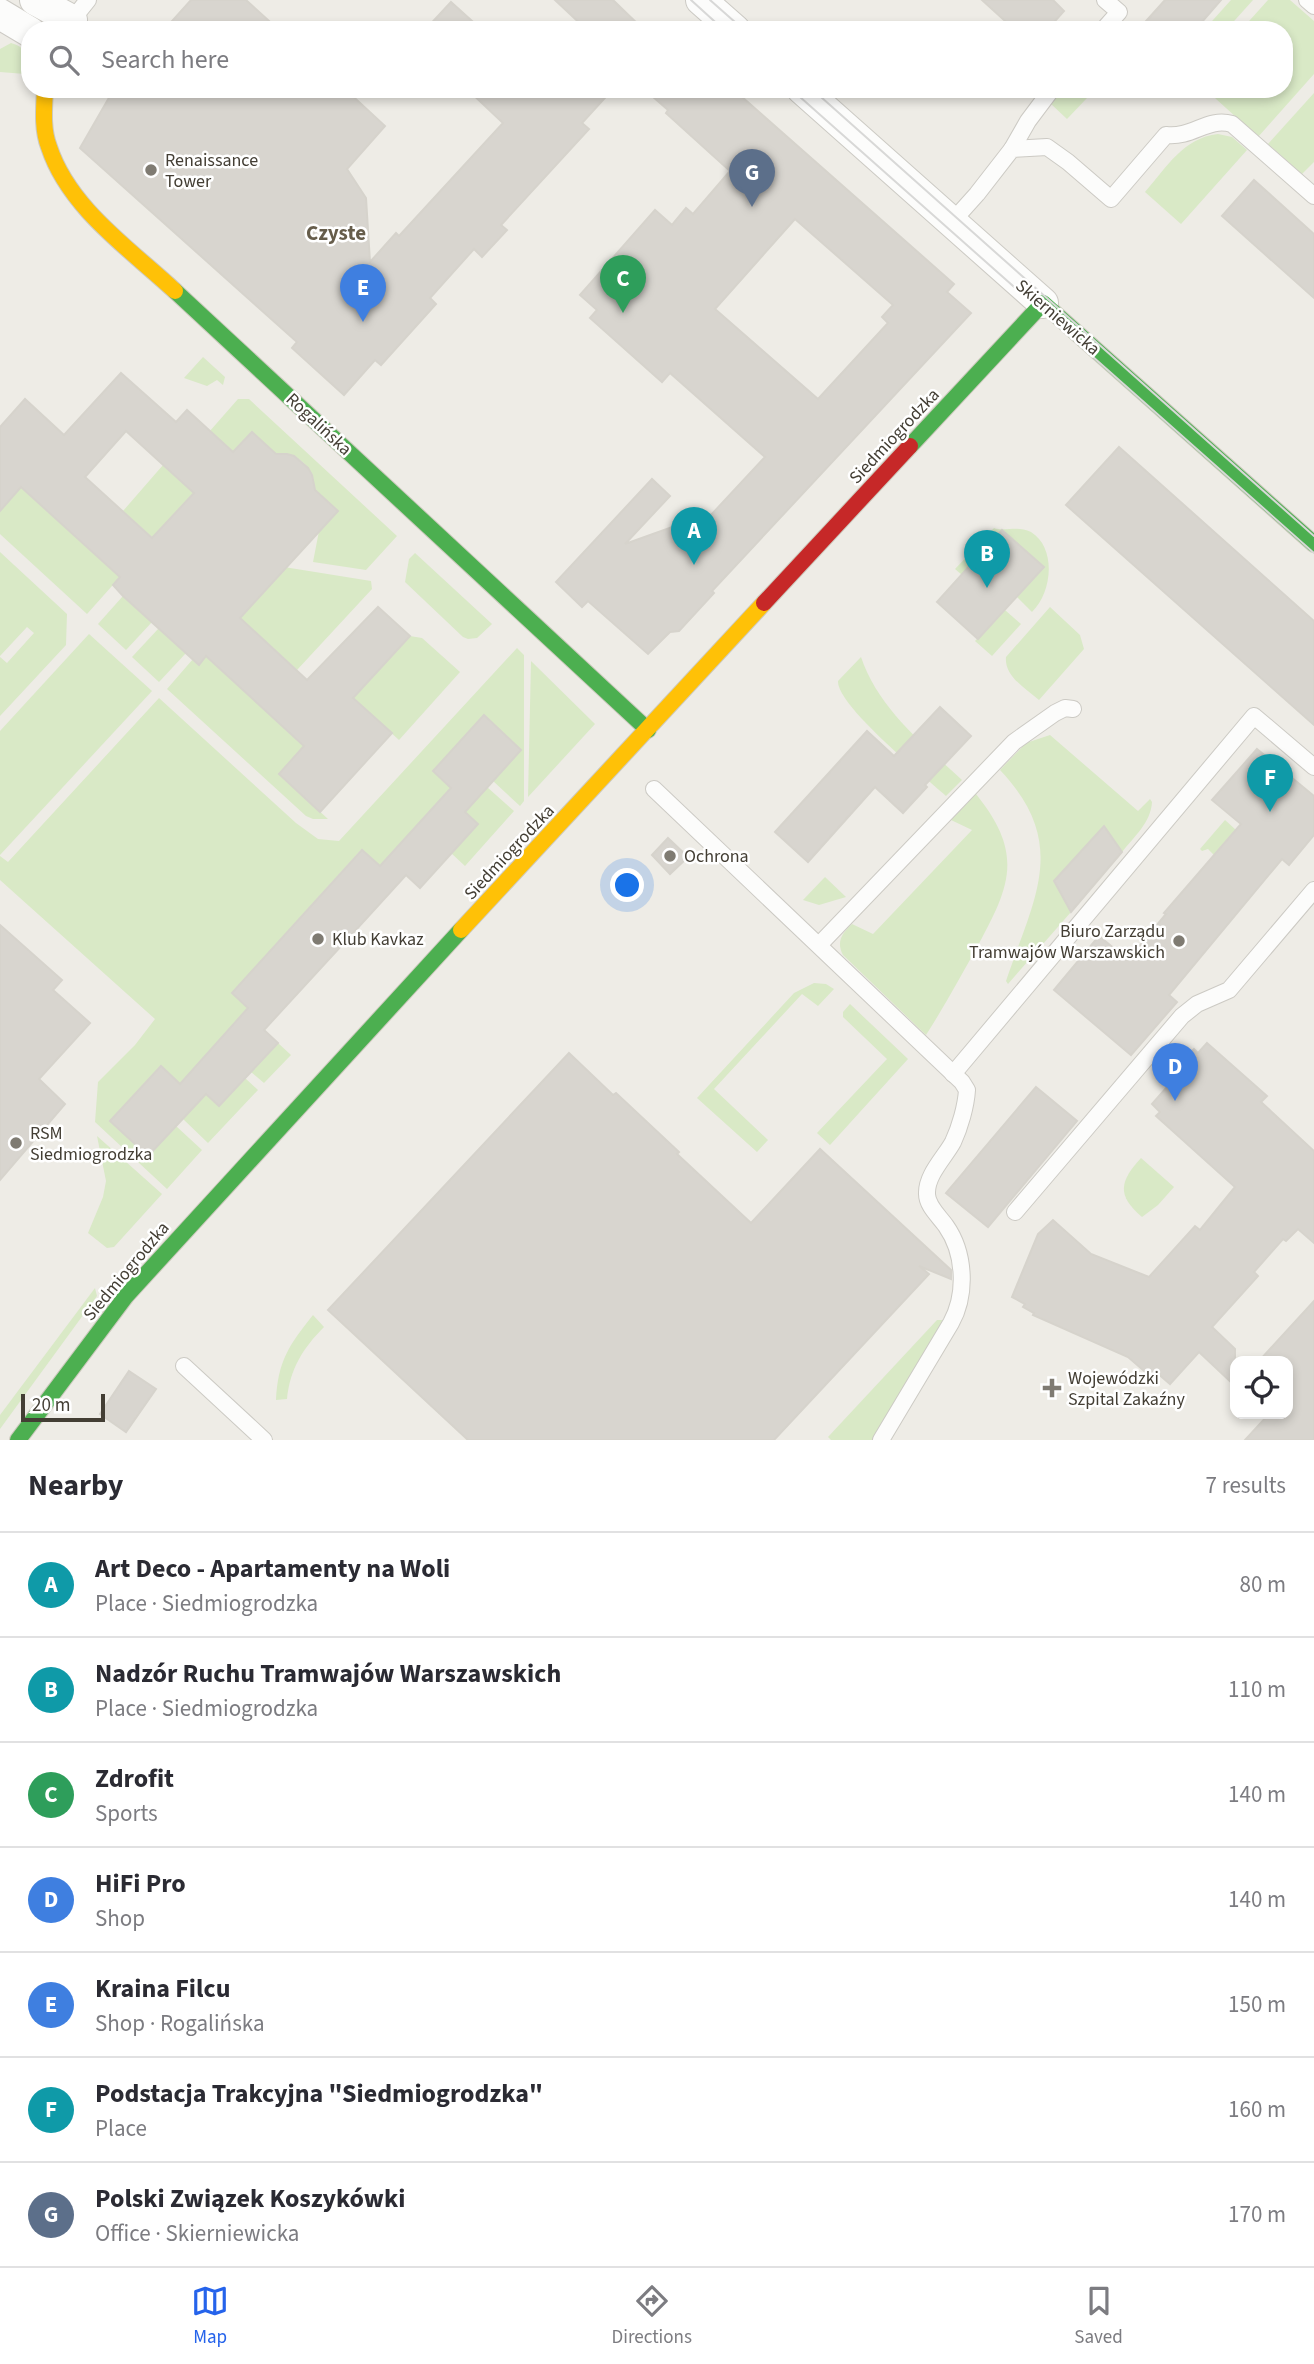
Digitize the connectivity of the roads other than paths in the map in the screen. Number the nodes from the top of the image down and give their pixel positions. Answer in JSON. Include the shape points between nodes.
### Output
{"nodes":[{"id":1,"x":35,"y":0,"type":"edge"},
{"id":2,"x":701,"y":0,"type":"edge"},
{"id":3,"x":1105,"y":0,"type":"edge"},
{"id":4,"x":1307,"y":0,"type":"edge"},
{"id":5,"x":1314,"y":6,"type":"edge"},
{"id":6,"x":0,"y":14,"type":"edge"},
{"id":7,"x":75,"y":17,"type":"edge"},
{"id":8,"x":725,"y":21,"type":"edge"},
{"id":9,"x":1111,"y":21,"type":"edge"},
{"id":10,"x":21,"y":27,"type":"edge"},
{"id":11,"x":44,"y":98,"type":"edge"},
{"id":12,"x":812,"y":98,"type":"edge"},
{"id":13,"x":1045,"y":98,"type":"edge"},
{"id":14,"x":1012,"y":149,"type":"junction"},
{"id":15,"x":1314,"y":196,"type":"edge"},
{"id":16,"x":951,"y":223,"type":"junction"},
{"id":17,"x":1043,"y":303,"type":"junction"},
{"id":18,"x":1314,"y":544,"type":"edge"},
{"id":19,"x":1073,"y":709,"type":"dead end"},
{"id":20,"x":648,"y":730,"type":"junction"},
{"id":21,"x":1314,"y":767,"type":"edge"},
{"id":22,"x":654,"y":789,"type":"dead end"},
{"id":23,"x":1314,"y":890,"type":"edge"},
{"id":24,"x":819,"y":946,"type":"junction"},
{"id":25,"x":953,"y":1074,"type":"junction"},
{"id":26,"x":1014,"y":1212,"type":"dead end"},
{"id":27,"x":184,"y":1366,"type":"dead end"},
{"id":28,"x":18,"y":1440,"type":"edge"},
{"id":29,"x":264,"y":1440,"type":"edge"},
{"id":30,"x":881,"y":1440,"type":"edge"}],
"edges":[{"from":1,"to":7,"type":"street"},
{"from":2,"to":8,"type":"street"},
{"from":3,"to":9,"type":"lane","via":[[1119,12]]},
{"from":4,"to":5,"type":"lane"},
{"from":6,"to":10,"type":"street"},
{"from":11,"to":20,"type":"street","name":"Rogalińska","via":[[46,143],[73,192]]},
{"from":12,"to":16,"type":"street","name":"Skierniewicka"},
{"from":13,"to":14,"type":"lane"},
{"from":14,"to":15,"type":"lane","via":[[1047,147],[1111,199],[1166,135],[1190,134],[1223,122],[1232,124]]},
{"from":14,"to":16,"type":"lane"},
{"from":16,"to":17,"type":"street","name":"Skierniewicka"},
{"from":17,"to":18,"type":"street","name":"Skierniewicka"},
{"from":17,"to":20,"type":"street","name":"Siedmiogrodzka"},
{"from":19,"to":24,"type":"lane","via":[[1055,713],[1014,742]]},
{"from":20,"to":28,"type":"street","name":"Siedmiogrodzka","via":[[126,1296]]},
{"from":21,"to":25,"type":"lane","via":[[1254,716]]},
{"from":22,"to":24,"type":"lane"},
{"from":23,"to":26,"type":"lane","via":[[1229,990],[1182,1016]]},
{"from":24,"to":25,"type":"lane"},
{"from":25,"to":30,"type":"lane","via":[[967,1095],[959,1127],[926,1192],[957,1250],[959,1304]]},
{"from":27,"to":29,"type":"lane"}]}
